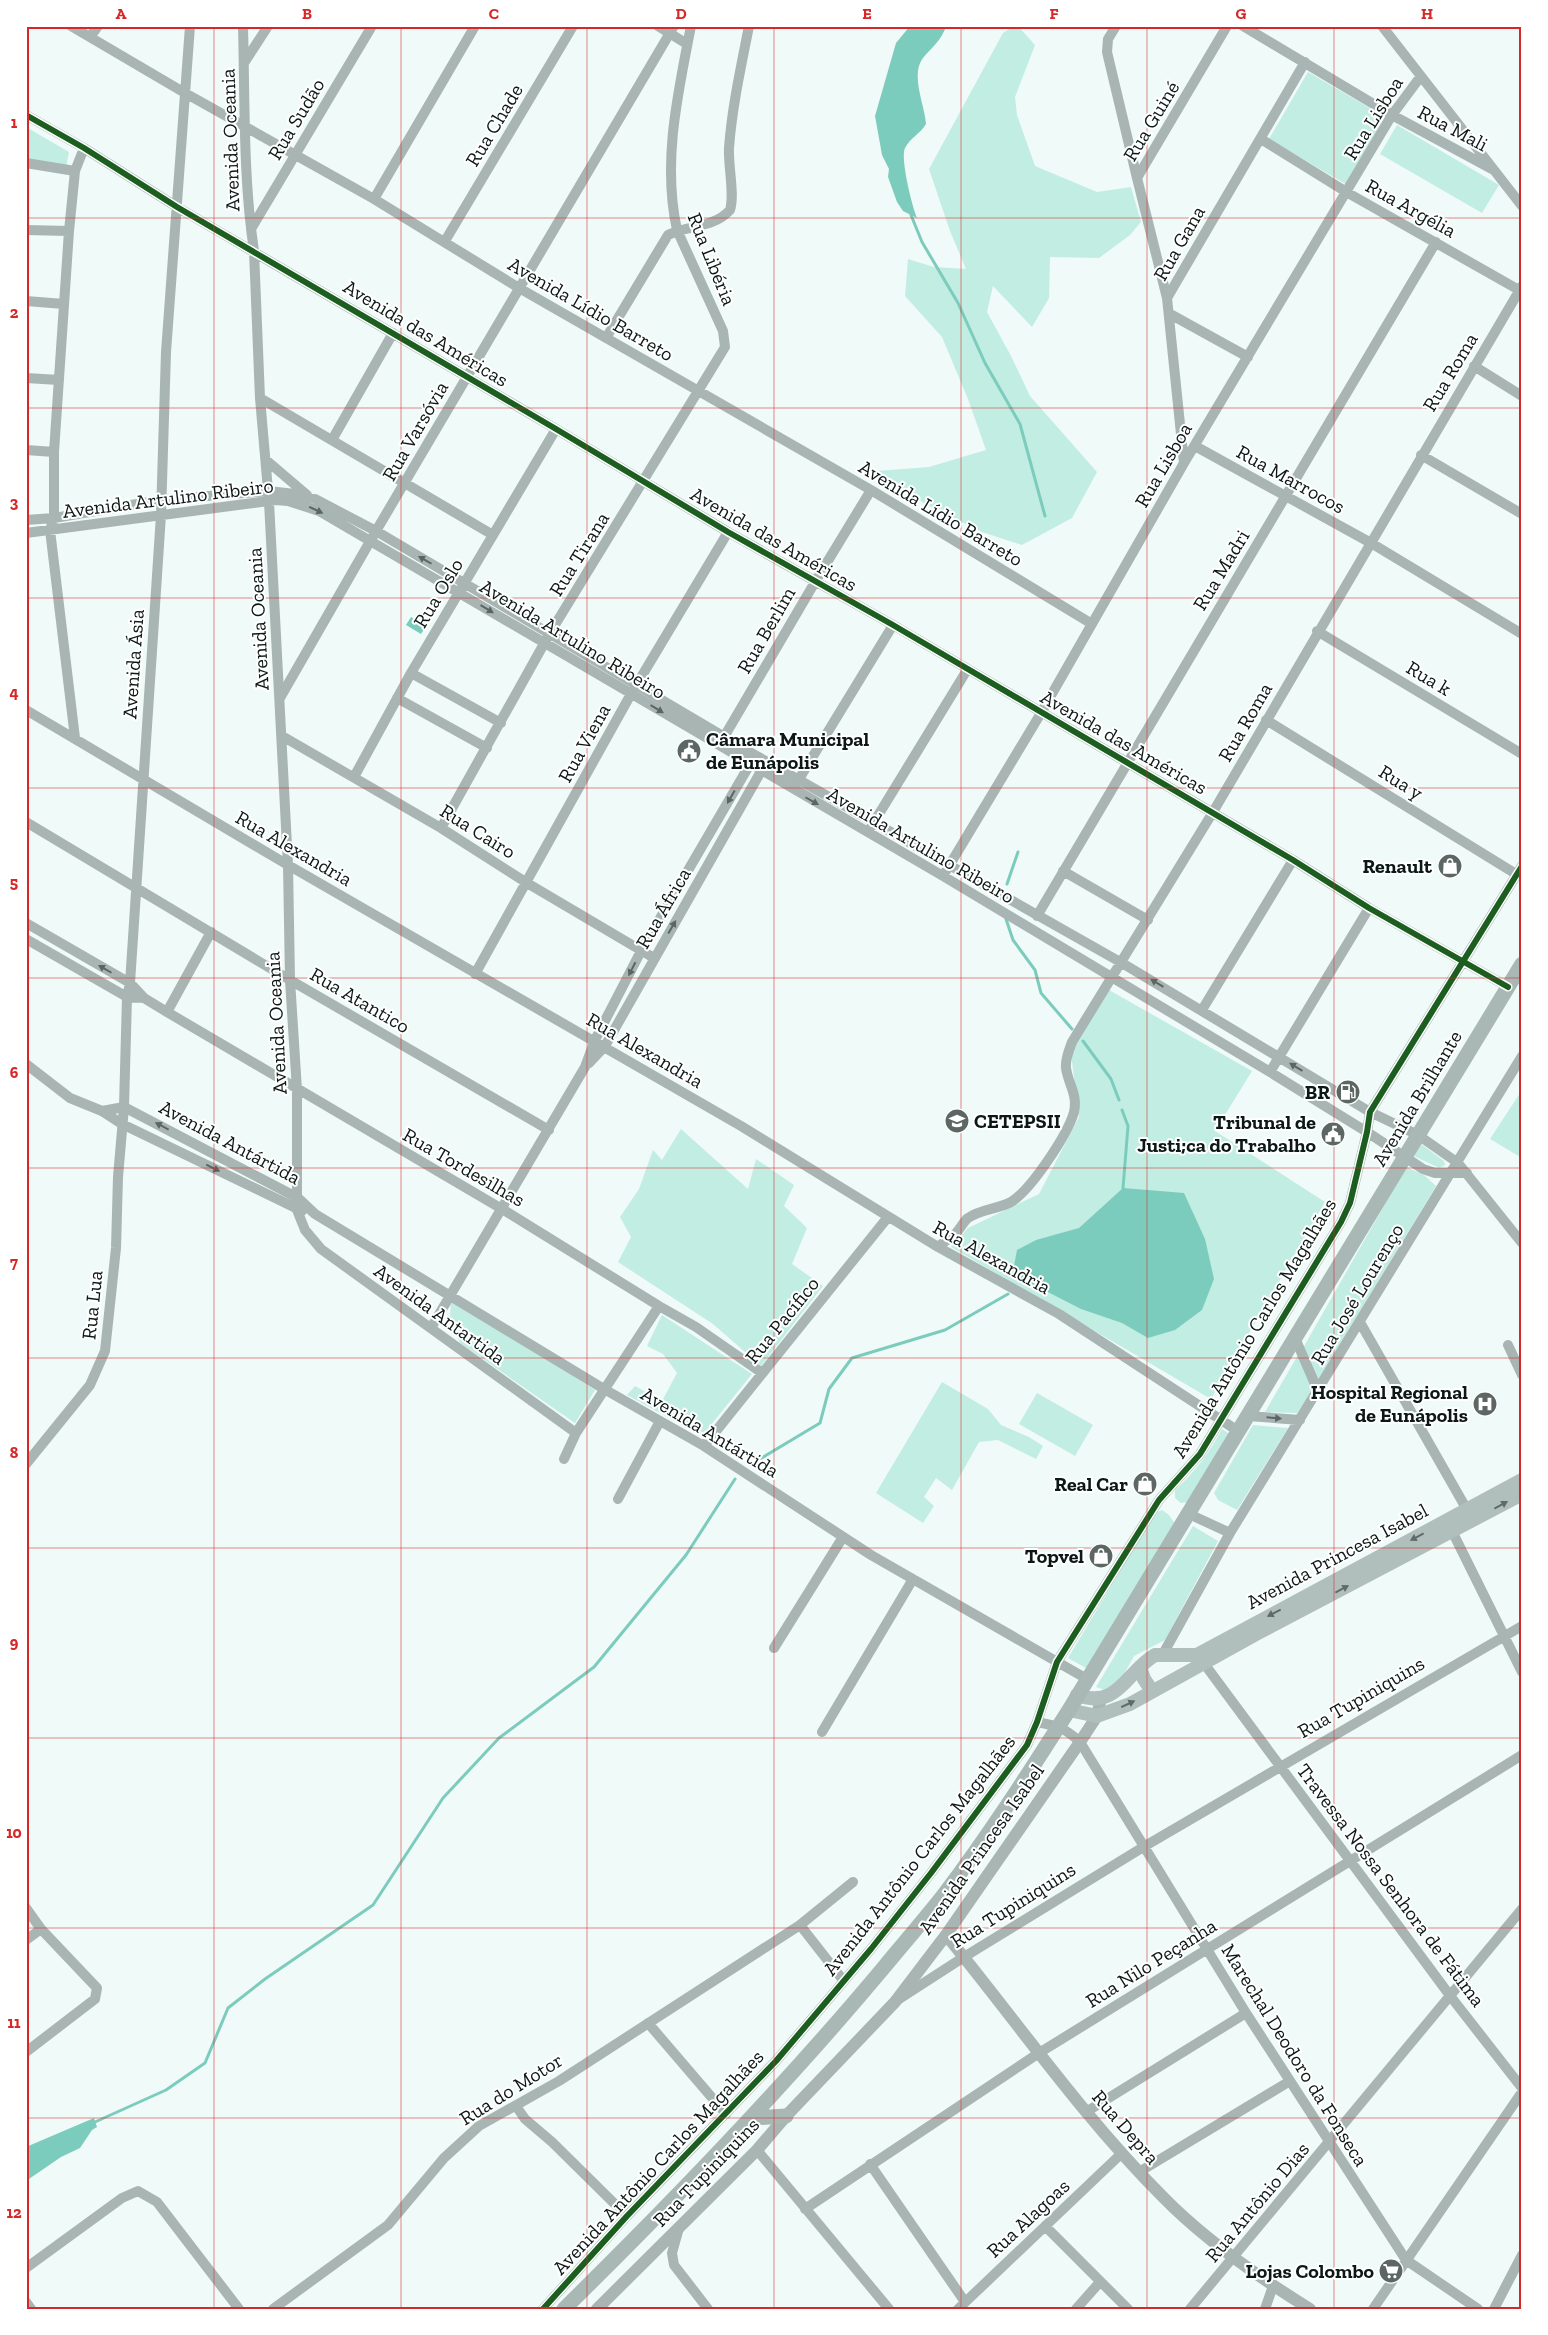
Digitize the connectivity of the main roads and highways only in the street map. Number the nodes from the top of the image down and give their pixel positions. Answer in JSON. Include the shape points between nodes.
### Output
{"nodes":[{"id":1,"x":1522,"y":964,"type":"edge"},
{"id":2,"x":1522,"y":1480,"type":"edge"},
{"id":3,"x":1522,"y":1494,"type":"edge"},
{"id":4,"x":1470,"y":1515,"type":"junction"},
{"id":5,"x":1166,"y":1655,"type":"junction"},
{"id":6,"x":1200,"y":1659,"type":"junction"},
{"id":7,"x":1140,"y":1667,"type":"junction"},
{"id":8,"x":1176,"y":1678,"type":"junction"},
{"id":9,"x":1152,"y":1691,"type":"junction"},
{"id":10,"x":1077,"y":1695,"type":"junction"},
{"id":11,"x":1069,"y":1710,"type":"junction"},
{"id":12,"x":786,"y":2116,"type":"road end"},
{"id":13,"x":752,"y":2118,"type":"junction"},
{"id":14,"x":564,"y":2309,"type":"edge"}],
"edges":[{"from":1,"to":10,"type":"main road","name":"Avenida Brilhante"},
{"from":2,"to":4,"type":"main road","name":"Avenida Princesa Isabel"},
{"from":4,"to":3,"type":"main road","name":"Avenida Princesa Isabel","one_way":true},
{"from":4,"to":6,"type":"main road","name":"Avenida Princesa Isabel"},
{"from":5,"to":6,"type":"main road","name":"Avenida Princesa Isabel"},
{"from":5,"to":7,"type":"main road","via":[[1152,1657]]},
{"from":5,"to":8,"type":"main road"},
{"from":6,"to":8,"type":"main road","name":"Avenida Princesa Isabel"},
{"from":7,"to":9,"type":"main road"},
{"from":7,"to":10,"type":"main road","via":[[1111,1695],[1088,1699]]},
{"from":8,"to":9,"type":"main road"},
{"from":11,"to":9,"type":"main road","one_way":true,"via":[[1097,1716],[1130,1704]]},
{"from":10,"to":11,"type":"main road","name":"Avenida Brilhante"},
{"from":11,"to":13,"type":"main road","name":"Avenida Brilhante","via":[[944,1895],[853,2005]]},
{"from":12,"to":13,"type":"main road"},
{"from":13,"to":14,"type":"main road","name":"Avenida Brilhante"}]}
